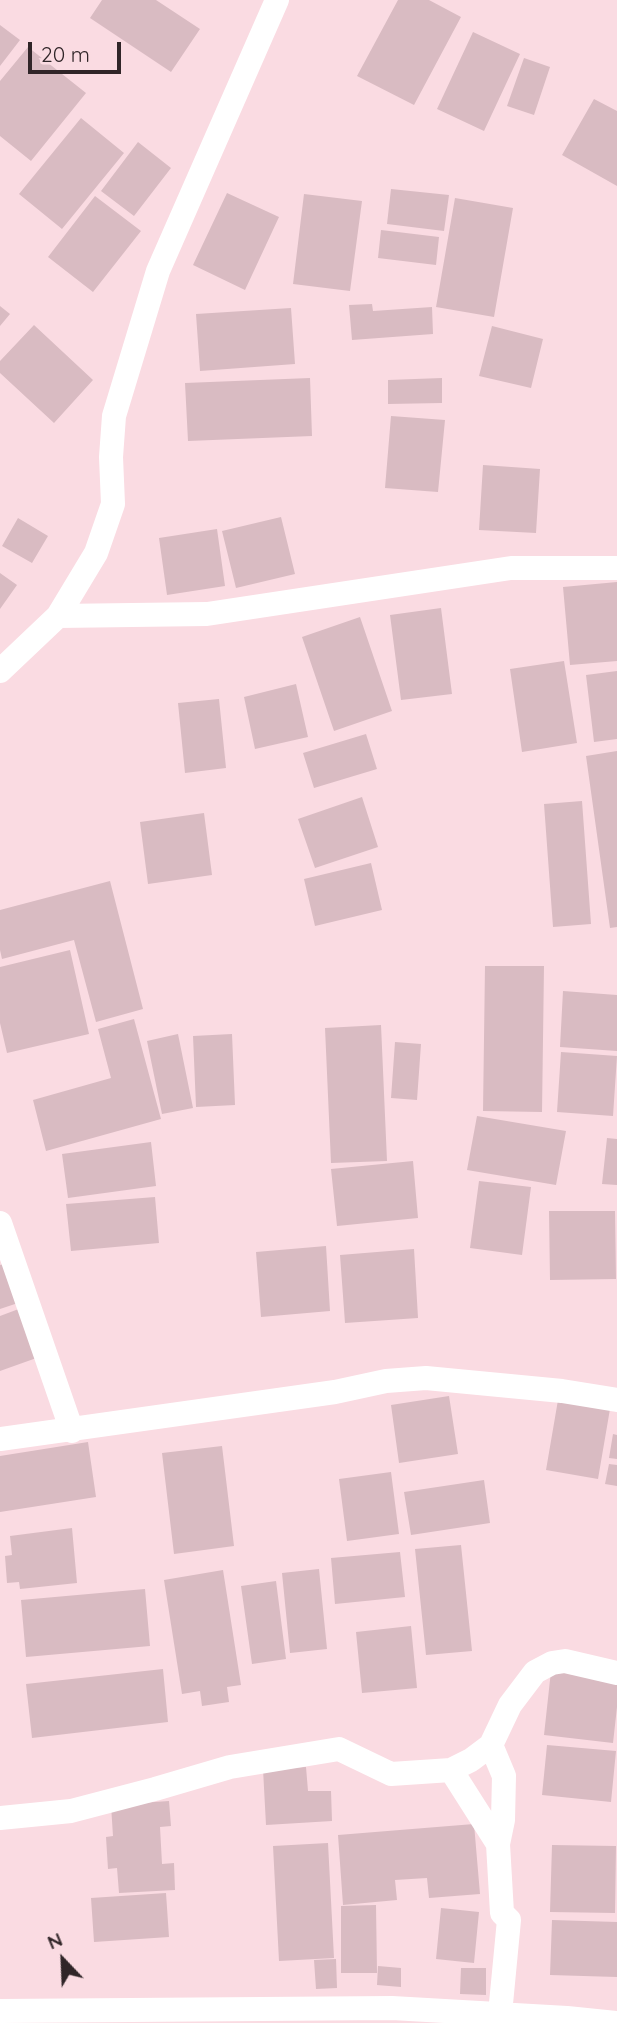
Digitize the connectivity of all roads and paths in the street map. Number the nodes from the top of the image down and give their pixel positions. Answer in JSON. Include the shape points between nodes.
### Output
{"nodes":[{"id":1,"x":277,"y":0,"type":"edge"},
{"id":2,"x":617,"y":568,"type":"edge"},
{"id":3,"x":58,"y":616,"type":"junction"},
{"id":4,"x":0,"y":671,"type":"edge"},
{"id":5,"x":0,"y":1223,"type":"edge"},
{"id":6,"x":617,"y":1400,"type":"edge"},
{"id":7,"x":72,"y":1431,"type":"junction"},
{"id":8,"x":0,"y":1439,"type":"edge"},
{"id":9,"x":617,"y":1674,"type":"edge"},
{"id":10,"x":491,"y":1745,"type":"junction"},
{"id":11,"x":451,"y":1770,"type":"junction"},
{"id":12,"x":0,"y":1818,"type":"edge"},
{"id":13,"x":498,"y":1844,"type":"junction"},
{"id":14,"x":0,"y":2011,"type":"edge"},
{"id":15,"x":500,"y":2014,"type":"junction"},
{"id":16,"x":617,"y":2023,"type":"edge"}],
"edges":[{"from":1,"to":3,"type":"street","via":[[158,271],[114,416],[113,504],[96,554]]},
{"from":2,"to":3,"type":"street","via":[[511,568],[207,614]]},
{"from":3,"to":4,"type":"street"},
{"from":5,"to":7,"type":"street"},
{"from":6,"to":7,"type":"street","via":[[426,1378]]},
{"from":7,"to":8,"type":"street"},
{"from":9,"to":10,"type":"street","via":[[565,1661],[536,1672],[510,1705]]},
{"from":10,"to":11,"type":"street"},
{"from":10,"to":13,"type":"street","via":[[504,1776]]},
{"from":11,"to":12,"type":"street","via":[[391,1774],[339,1749],[230,1767],[71,1811]]},
{"from":11,"to":13,"type":"street"},
{"from":13,"to":15,"type":"street","via":[[502,1913],[509,1920]]},
{"from":14,"to":15,"type":"street","via":[[392,2008]]},
{"from":15,"to":16,"type":"street"}]}
